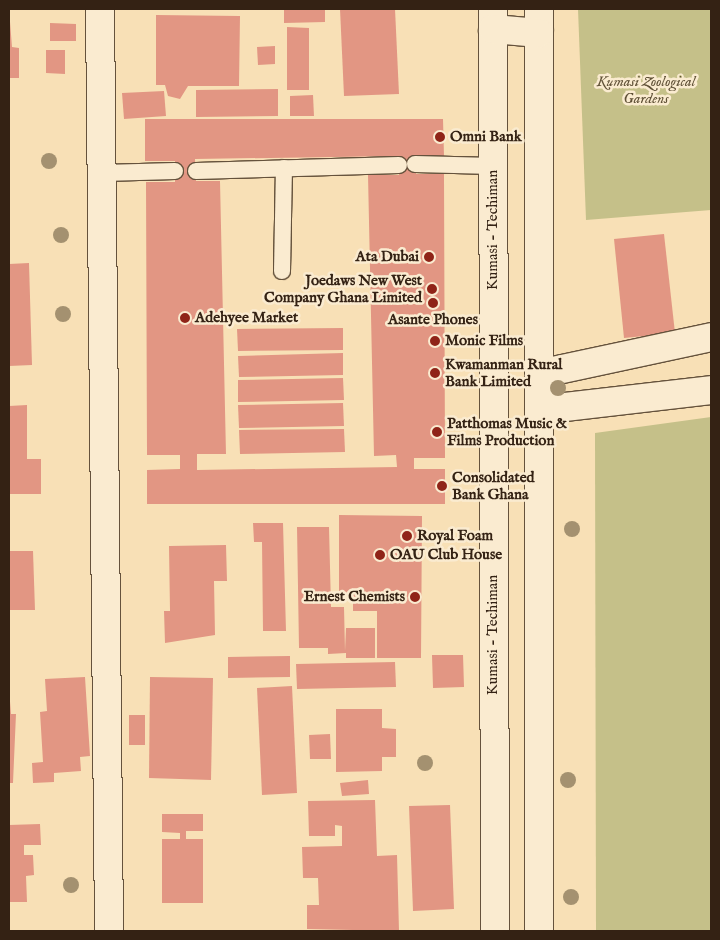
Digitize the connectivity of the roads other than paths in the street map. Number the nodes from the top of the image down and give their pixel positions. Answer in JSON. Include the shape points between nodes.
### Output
{"nodes":[{"id":1,"x":100,"y":9,"type":"edge"},
{"id":2,"x":493,"y":19,"type":"edge"},
{"id":3,"x":539,"y":21,"type":"edge"},
{"id":4,"x":493,"y":166,"type":"junction"},
{"id":5,"x":284,"y":168,"type":"junction"},
{"id":6,"x":196,"y":171,"type":"dead end"},
{"id":7,"x":175,"y":172,"type":"dead end"},
{"id":8,"x":103,"y":173,"type":"junction"},
{"id":9,"x":282,"y":271,"type":"dead end"},
{"id":10,"x":711,"y":337,"type":"edge"},
{"id":11,"x":539,"y":374,"type":"junction"},
{"id":12,"x":711,"y":390,"type":"edge"},
{"id":13,"x":540,"y":410,"type":"junction"},
{"id":14,"x":109,"y":931,"type":"edge"},
{"id":15,"x":495,"y":931,"type":"edge"},
{"id":16,"x":539,"y":931,"type":"edge"}],
"edges":[{"from":1,"to":8,"type":"main road"},
{"from":2,"to":3,"type":"main road"},
{"from":2,"to":4,"type":"main road","name":"Kumasi - Techiman"},
{"from":3,"to":11,"type":"main road"},
{"from":4,"to":5,"type":"lane"},
{"from":4,"to":15,"type":"main road","name":"Kumasi - Techiman"},
{"from":5,"to":6,"type":"lane"},
{"from":5,"to":9,"type":"lane"},
{"from":7,"to":8,"type":"lane"},
{"from":8,"to":14,"type":"main road"},
{"from":10,"to":11,"type":"main road"},
{"from":11,"to":13,"type":"main road"},
{"from":12,"to":13,"type":"main road"},
{"from":13,"to":16,"type":"main road"}]}
